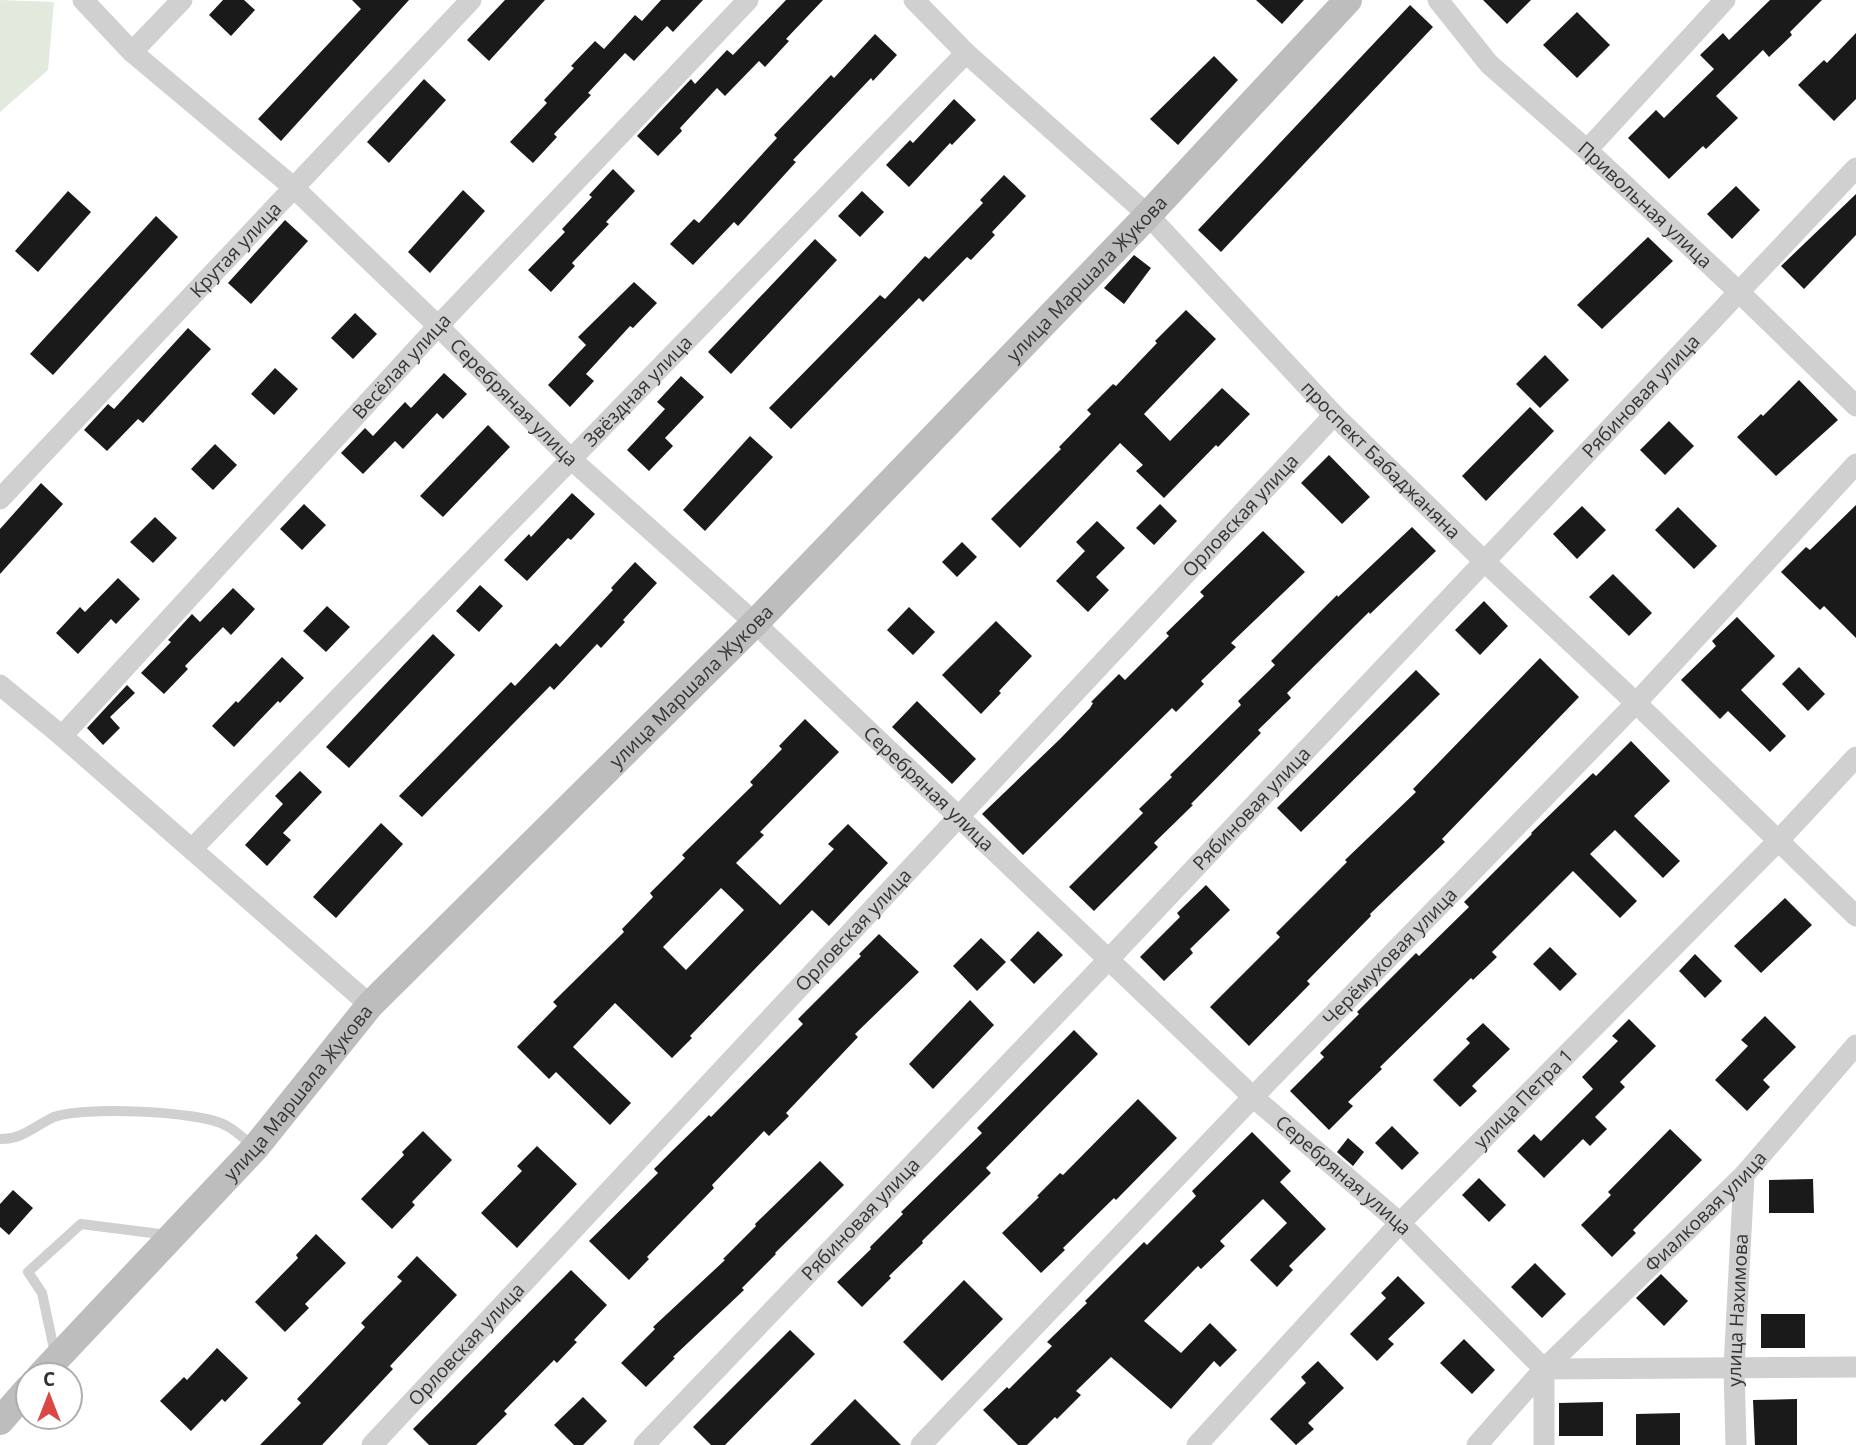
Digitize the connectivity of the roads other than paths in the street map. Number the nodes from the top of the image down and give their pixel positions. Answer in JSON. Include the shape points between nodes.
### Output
{"nodes":[{"id":1,"x":83,"y":0,"type":"edge"},
{"id":2,"x":182,"y":0,"type":"edge"},
{"id":3,"x":471,"y":0,"type":"edge"},
{"id":4,"x":748,"y":0,"type":"edge"},
{"id":5,"x":914,"y":0,"type":"edge"},
{"id":6,"x":1348,"y":0,"type":"edge"},
{"id":7,"x":1438,"y":0,"type":"edge"},
{"id":8,"x":1725,"y":0,"type":"edge"},
{"id":9,"x":132,"y":52,"type":"junction"},
{"id":10,"x":966,"y":53,"type":"junction"},
{"id":11,"x":1587,"y":150,"type":"junction"},
{"id":12,"x":1856,"y":169,"type":"edge"},
{"id":13,"x":293,"y":187,"type":"junction"},
{"id":14,"x":1148,"y":215,"type":"junction"},
{"id":15,"x":1740,"y":293,"type":"junction"},
{"id":16,"x":438,"y":326,"type":"junction"},
{"id":17,"x":1856,"y":406,"type":"edge"},
{"id":18,"x":1334,"y":415,"type":"junction"},
{"id":19,"x":572,"y":460,"type":"junction"},
{"id":20,"x":1856,"y":464,"type":"edge"},
{"id":21,"x":0,"y":499,"type":"edge"},
{"id":22,"x":1485,"y":562,"type":"junction"},
{"id":23,"x":755,"y":623,"type":"junction"},
{"id":24,"x":0,"y":685,"type":"edge"},
{"id":25,"x":1636,"y":703,"type":"junction"},
{"id":26,"x":62,"y":736,"type":"junction"},
{"id":27,"x":1856,"y":757,"type":"edge"},
{"id":28,"x":959,"y":817,"type":"junction"},
{"id":29,"x":1778,"y":841,"type":"junction"},
{"id":30,"x":192,"y":849,"type":"junction"},
{"id":31,"x":1856,"y":916,"type":"edge"},
{"id":32,"x":1108,"y":960,"type":"junction"},
{"id":33,"x":370,"y":1005,"type":"junction"},
{"id":34,"x":1856,"y":1045,"type":"edge"},
{"id":35,"x":1253,"y":1097,"type":"junction"},
{"id":36,"x":0,"y":1139,"type":"edge"},
{"id":37,"x":255,"y":1148,"type":"junction"},
{"id":38,"x":1744,"y":1175,"type":"junction"},
{"id":39,"x":1400,"y":1223,"type":"junction"},
{"id":40,"x":172,"y":1236,"type":"junction"},
{"id":41,"x":49,"y":1361,"type":"edge"},
{"id":42,"x":54,"y":1361,"type":"edge"},
{"id":43,"x":1856,"y":1367,"type":"edge"},
{"id":44,"x":1734,"y":1368,"type":"junction"},
{"id":45,"x":1544,"y":1369,"type":"junction"},
{"id":46,"x":14,"y":1406,"type":"edge"},
{"id":47,"x":0,"y":1421,"type":"edge"},
{"id":48,"x":372,"y":1445,"type":"edge"},
{"id":49,"x":644,"y":1445,"type":"edge"},
{"id":50,"x":920,"y":1445,"type":"edge"},
{"id":51,"x":1197,"y":1445,"type":"edge"},
{"id":52,"x":1477,"y":1445,"type":"edge"},
{"id":53,"x":1544,"y":1445,"type":"edge"},
{"id":54,"x":1736,"y":1445,"type":"edge"}],
"edges":[{"from":1,"to":9,"type":"street","name":"Серебряная улица"},
{"from":2,"to":9,"type":"street"},
{"from":3,"to":13,"type":"street","name":"Крутая улица"},
{"from":4,"to":16,"type":"street","name":"Весёлая улица"},
{"from":5,"to":10,"type":"street","name":"проспект Бабаджаняна"},
{"from":6,"to":14,"type":"main road","name":"улица Маршала Жукова"},
{"from":7,"to":11,"type":"street","name":"Привольная улица","via":[[1489,64]]},
{"from":8,"to":11,"type":"street"},
{"from":9,"to":13,"type":"street","name":"Серебряная улица"},
{"from":10,"to":14,"type":"street","name":"проспект Бабаджаняна"},
{"from":10,"to":19,"type":"street","name":"Звёздная улица"},
{"from":11,"to":15,"type":"street","name":"Привольная улица"},
{"from":12,"to":15,"type":"street","name":"Рябиновая улица"},
{"from":13,"to":16,"type":"street","name":"Серебряная улица"},
{"from":13,"to":21,"type":"street","name":"Крутая улица"},
{"from":14,"to":18,"type":"street","name":"проспект Бабаджаняна"},
{"from":14,"to":23,"type":"main road","name":"улица Маршала Жукова"},
{"from":15,"to":17,"type":"street","name":"Привольная улица"},
{"from":15,"to":22,"type":"street","name":"Рябиновая улица"},
{"from":16,"to":19,"type":"street","name":"Серебряная улица"},
{"from":16,"to":26,"type":"street","name":"Весёлая улица"},
{"from":18,"to":22,"type":"street","name":"проспект Бабаджаняна"},
{"from":18,"to":28,"type":"street","name":"Орловская улица"},
{"from":19,"to":23,"type":"street","name":"Серебряная улица"},
{"from":19,"to":30,"type":"street","name":"Звёздная улица"},
{"from":20,"to":25,"type":"street","name":"Черёмуховая улица"},
{"from":22,"to":25,"type":"street","name":"проспект Бабаджаняна"},
{"from":22,"to":32,"type":"street","name":"Рябиновая улица"},
{"from":23,"to":28,"type":"street","name":"Серебряная улица"},
{"from":23,"to":33,"type":"main road","name":"улица Маршала Жукова"},
{"from":24,"to":26,"type":"street"},
{"from":25,"to":29,"type":"street","name":"проспект Бабаджаняна"},
{"from":25,"to":35,"type":"street","name":"Черёмуховая улица"},
{"from":26,"to":30,"type":"street"},
{"from":27,"to":29,"type":"street","name":"улица Петра 1"},
{"from":28,"to":32,"type":"street","name":"Серебряная улица"},
{"from":28,"to":48,"type":"street","name":"Орловская улица"},
{"from":29,"to":31,"type":"street","name":"проспект Бабаджаняна"},
{"from":29,"to":39,"type":"street","name":"улица Петра 1"},
{"from":30,"to":33,"type":"street"},
{"from":32,"to":35,"type":"street","name":"Серебряная улица"},
{"from":32,"to":49,"type":"street","name":"Рябиновая улица"},
{"from":33,"to":37,"type":"main road","name":"улица Маршала Жукова"},
{"from":34,"to":38,"type":"street","name":"Фиалковая улица"},
{"from":35,"to":39,"type":"street","name":"Серебряная улица"},
{"from":35,"to":50,"type":"street","name":"Черёмуховая улица"},
{"from":36,"to":37,"type":"lane","via":[[28,1133],[77,1111],[184,1115],[225,1124]]},
{"from":37,"to":40,"type":"main road","name":"улица Маршала Жукова"},
{"from":38,"to":44,"type":"street","name":"улица Нахимова"},
{"from":38,"to":45,"type":"street","name":"Фиалковая улица"},
{"from":39,"to":45,"type":"street","name":"Серебряная улица"},
{"from":39,"to":51,"type":"street","name":"улица Петра 1"},
{"from":40,"to":41,"type":"lane","via":[[81,1224],[28,1272],[41,1293],[49,1326],[54,1349]]},
{"from":40,"to":42,"type":"main road","name":"улица Маршала Жукова"},
{"from":43,"to":44,"type":"street"},
{"from":44,"to":45,"type":"street"},
{"from":44,"to":54,"type":"street","name":"улица Нахимова"},
{"from":45,"to":52,"type":"street","name":"Фиалковая улица"},
{"from":45,"to":53,"type":"street"},
{"from":46,"to":47,"type":"main road"}]}
